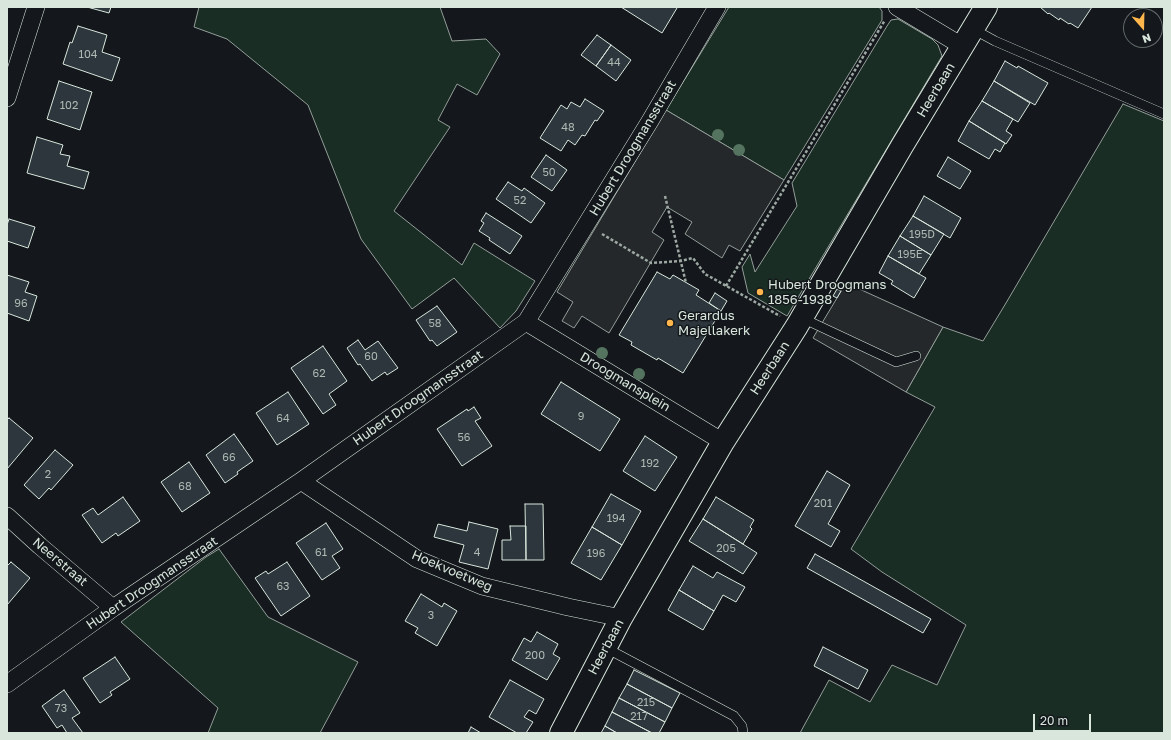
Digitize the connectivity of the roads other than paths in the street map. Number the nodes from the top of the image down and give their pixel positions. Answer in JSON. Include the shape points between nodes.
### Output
{"nodes":[{"id":1,"x":36,"y":7,"type":"edge"},
{"id":2,"x":717,"y":7,"type":"edge"},
{"id":3,"x":986,"y":7,"type":"edge"},
{"id":4,"x":893,"y":10,"type":"edge"},
{"id":5,"x":967,"y":37,"type":"junction"},
{"id":6,"x":7,"y":98,"type":"edge"},
{"id":7,"x":1164,"y":114,"type":"edge"},
{"id":8,"x":526,"y":322,"type":"junction"},
{"id":9,"x":799,"y":322,"type":"junction"},
{"id":10,"x":916,"y":356,"type":"dead end"},
{"id":11,"x":723,"y":442,"type":"junction"},
{"id":12,"x":301,"y":481,"type":"junction"},
{"id":13,"x":7,"y":516,"type":"edge"},
{"id":14,"x":114,"y":608,"type":"junction"},
{"id":15,"x":621,"y":618,"type":"junction"},
{"id":16,"x":606,"y":648,"type":"junction"},
{"id":17,"x":7,"y":684,"type":"edge"},
{"id":18,"x":561,"y":733,"type":"edge"},
{"id":19,"x":743,"y":733,"type":"edge"}],
"edges":[{"from":1,"to":6,"type":"street"},
{"from":2,"to":8,"type":"street","name":"Hubert Droogmansstraat"},
{"from":3,"to":5,"type":"street","name":"Heerbaan"},
{"from":4,"to":5,"type":"street"},
{"from":5,"to":7,"type":"lane","via":[[995,41]]},
{"from":5,"to":9,"type":"street","name":"Heerbaan"},
{"from":8,"to":11,"type":"street","name":"Droogmansplein"},
{"from":8,"to":12,"type":"street","name":"Hubert Droogmansstraat"},
{"from":9,"to":10,"type":"lane","via":[[896,362]]},
{"from":9,"to":11,"type":"street","name":"Heerbaan"},
{"from":11,"to":15,"type":"street","name":"Heerbaan"},
{"from":12,"to":14,"type":"street","name":"Hubert Droogmansstraat"},
{"from":12,"to":15,"type":"street","name":"Hoekvoetweg","via":[[417,559],[482,586]]},
{"from":13,"to":14,"type":"street","name":"Neerstraat"},
{"from":14,"to":17,"type":"street","name":"Hubert Droogmansstraat"},
{"from":15,"to":16,"type":"street","name":"Heerbaan"},
{"from":16,"to":18,"type":"street","name":"Heerbaan"},
{"from":16,"to":19,"type":"lane","via":[[734,716],[742,726]]}]}
